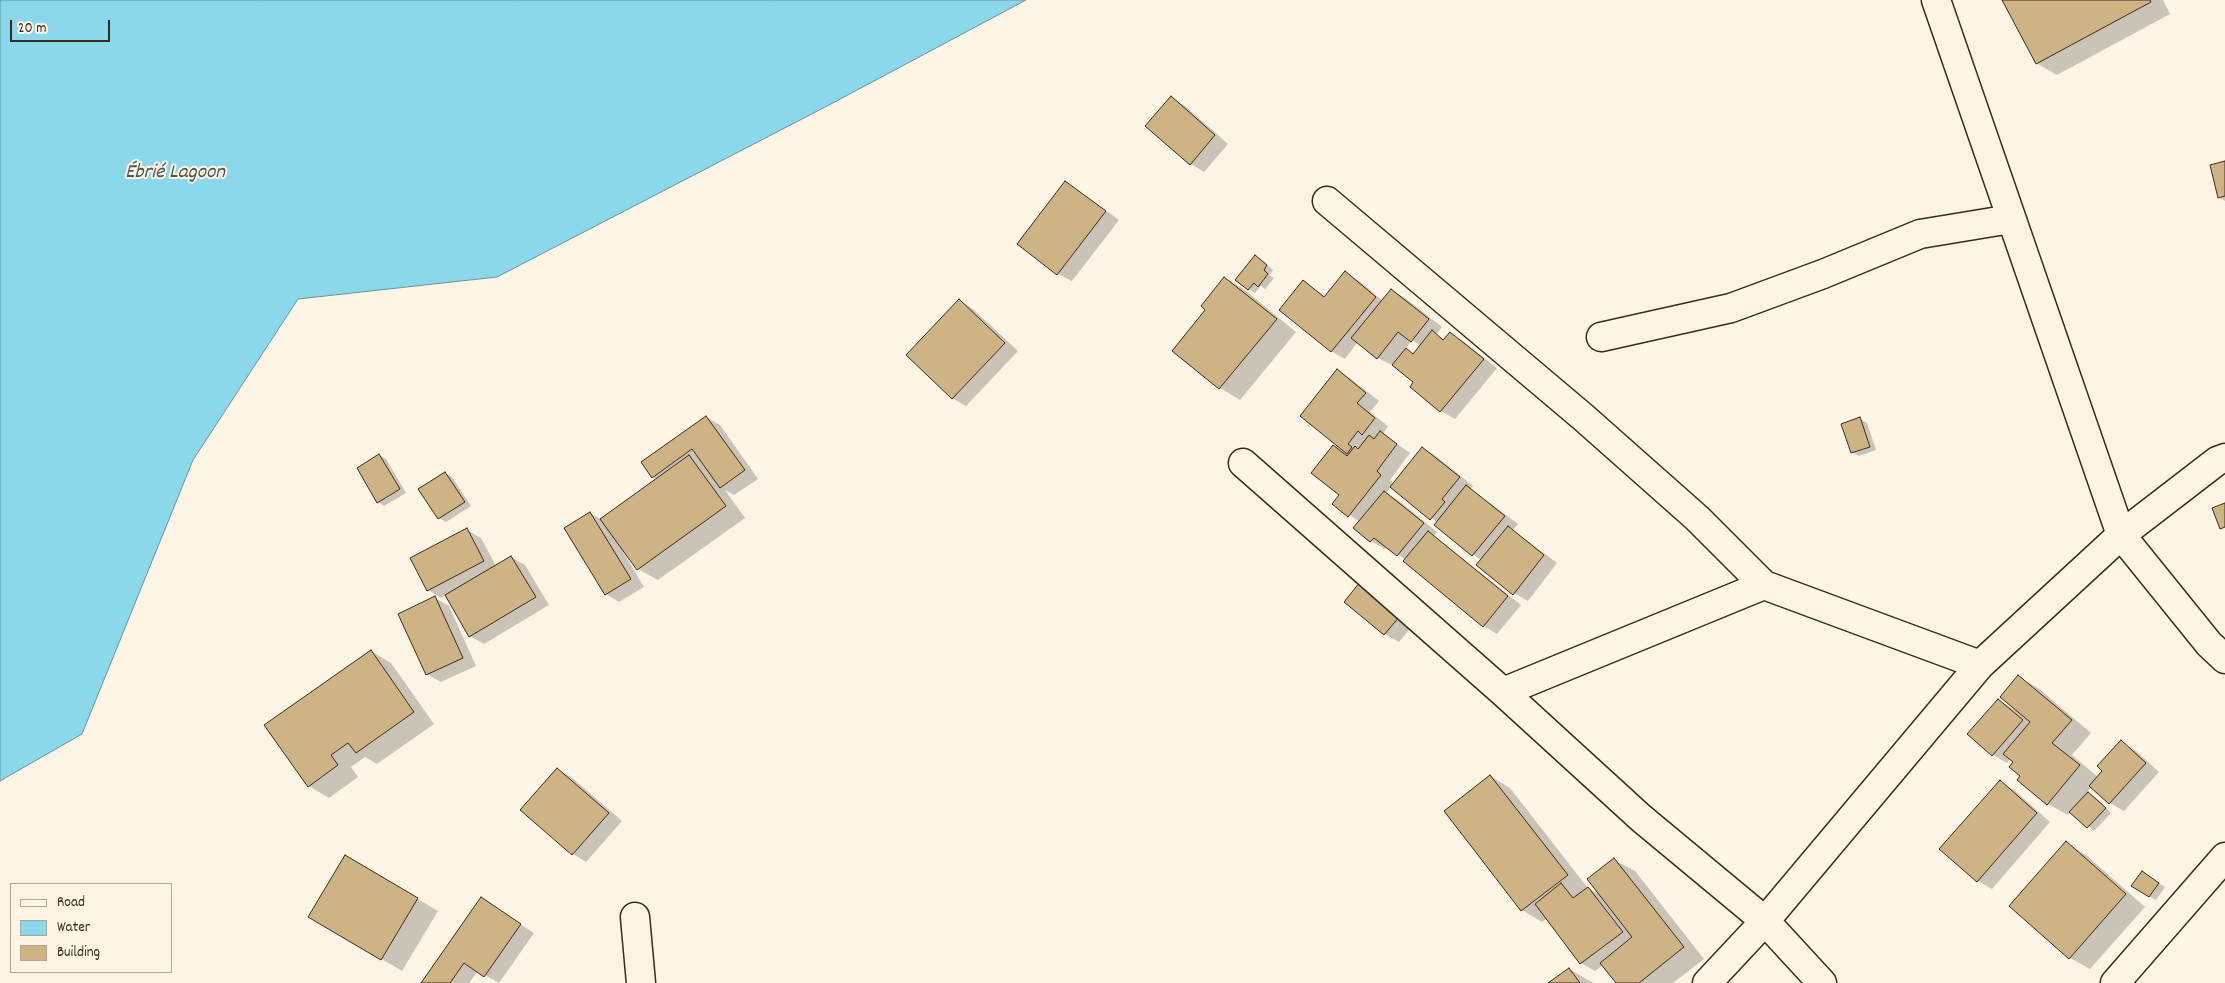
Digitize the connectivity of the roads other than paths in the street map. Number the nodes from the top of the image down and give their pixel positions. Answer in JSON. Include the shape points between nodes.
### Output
{"nodes":[{"id":1,"x":1936,"y":0,"type":"edge"},
{"id":2,"x":1327,"y":201,"type":"dead end"},
{"id":3,"x":2011,"y":219,"type":"junction"},
{"id":4,"x":1601,"y":337,"type":"dead end"},
{"id":5,"x":2225,"y":458,"type":"edge"},
{"id":6,"x":1243,"y":463,"type":"dead end"},
{"id":7,"x":2121,"y":535,"type":"junction"},
{"id":8,"x":1764,"y":585,"type":"junction"},
{"id":9,"x":2225,"y":659,"type":"edge"},
{"id":10,"x":1980,"y":665,"type":"junction"},
{"id":11,"x":1503,"y":692,"type":"junction"},
{"id":12,"x":2225,"y":857,"type":"edge"},
{"id":13,"x":635,"y":917,"type":"dead end"},
{"id":14,"x":1764,"y":920,"type":"junction"},
{"id":15,"x":641,"y":983,"type":"edge"},
{"id":16,"x":1707,"y":983,"type":"edge"},
{"id":17,"x":1822,"y":983,"type":"edge"},
{"id":18,"x":2115,"y":983,"type":"edge"}],
"edges":[{"from":1,"to":3,"type":"street"},
{"from":2,"to":8,"type":"street","via":[[1583,417],[1697,518]]},
{"from":3,"to":4,"type":"street","via":[[1920,234],[1731,308]]},
{"from":3,"to":7,"type":"street"},
{"from":5,"to":7,"type":"street"},
{"from":6,"to":11,"type":"street"},
{"from":7,"to":9,"type":"street","via":[[2209,644]]},
{"from":7,"to":10,"type":"street"},
{"from":8,"to":10,"type":"street"},
{"from":8,"to":11,"type":"street"},
{"from":10,"to":14,"type":"street"},
{"from":11,"to":14,"type":"street","via":[[1641,818]]},
{"from":12,"to":18,"type":"street"},
{"from":13,"to":15,"type":"street"},
{"from":14,"to":16,"type":"street"},
{"from":14,"to":17,"type":"street"}]}
